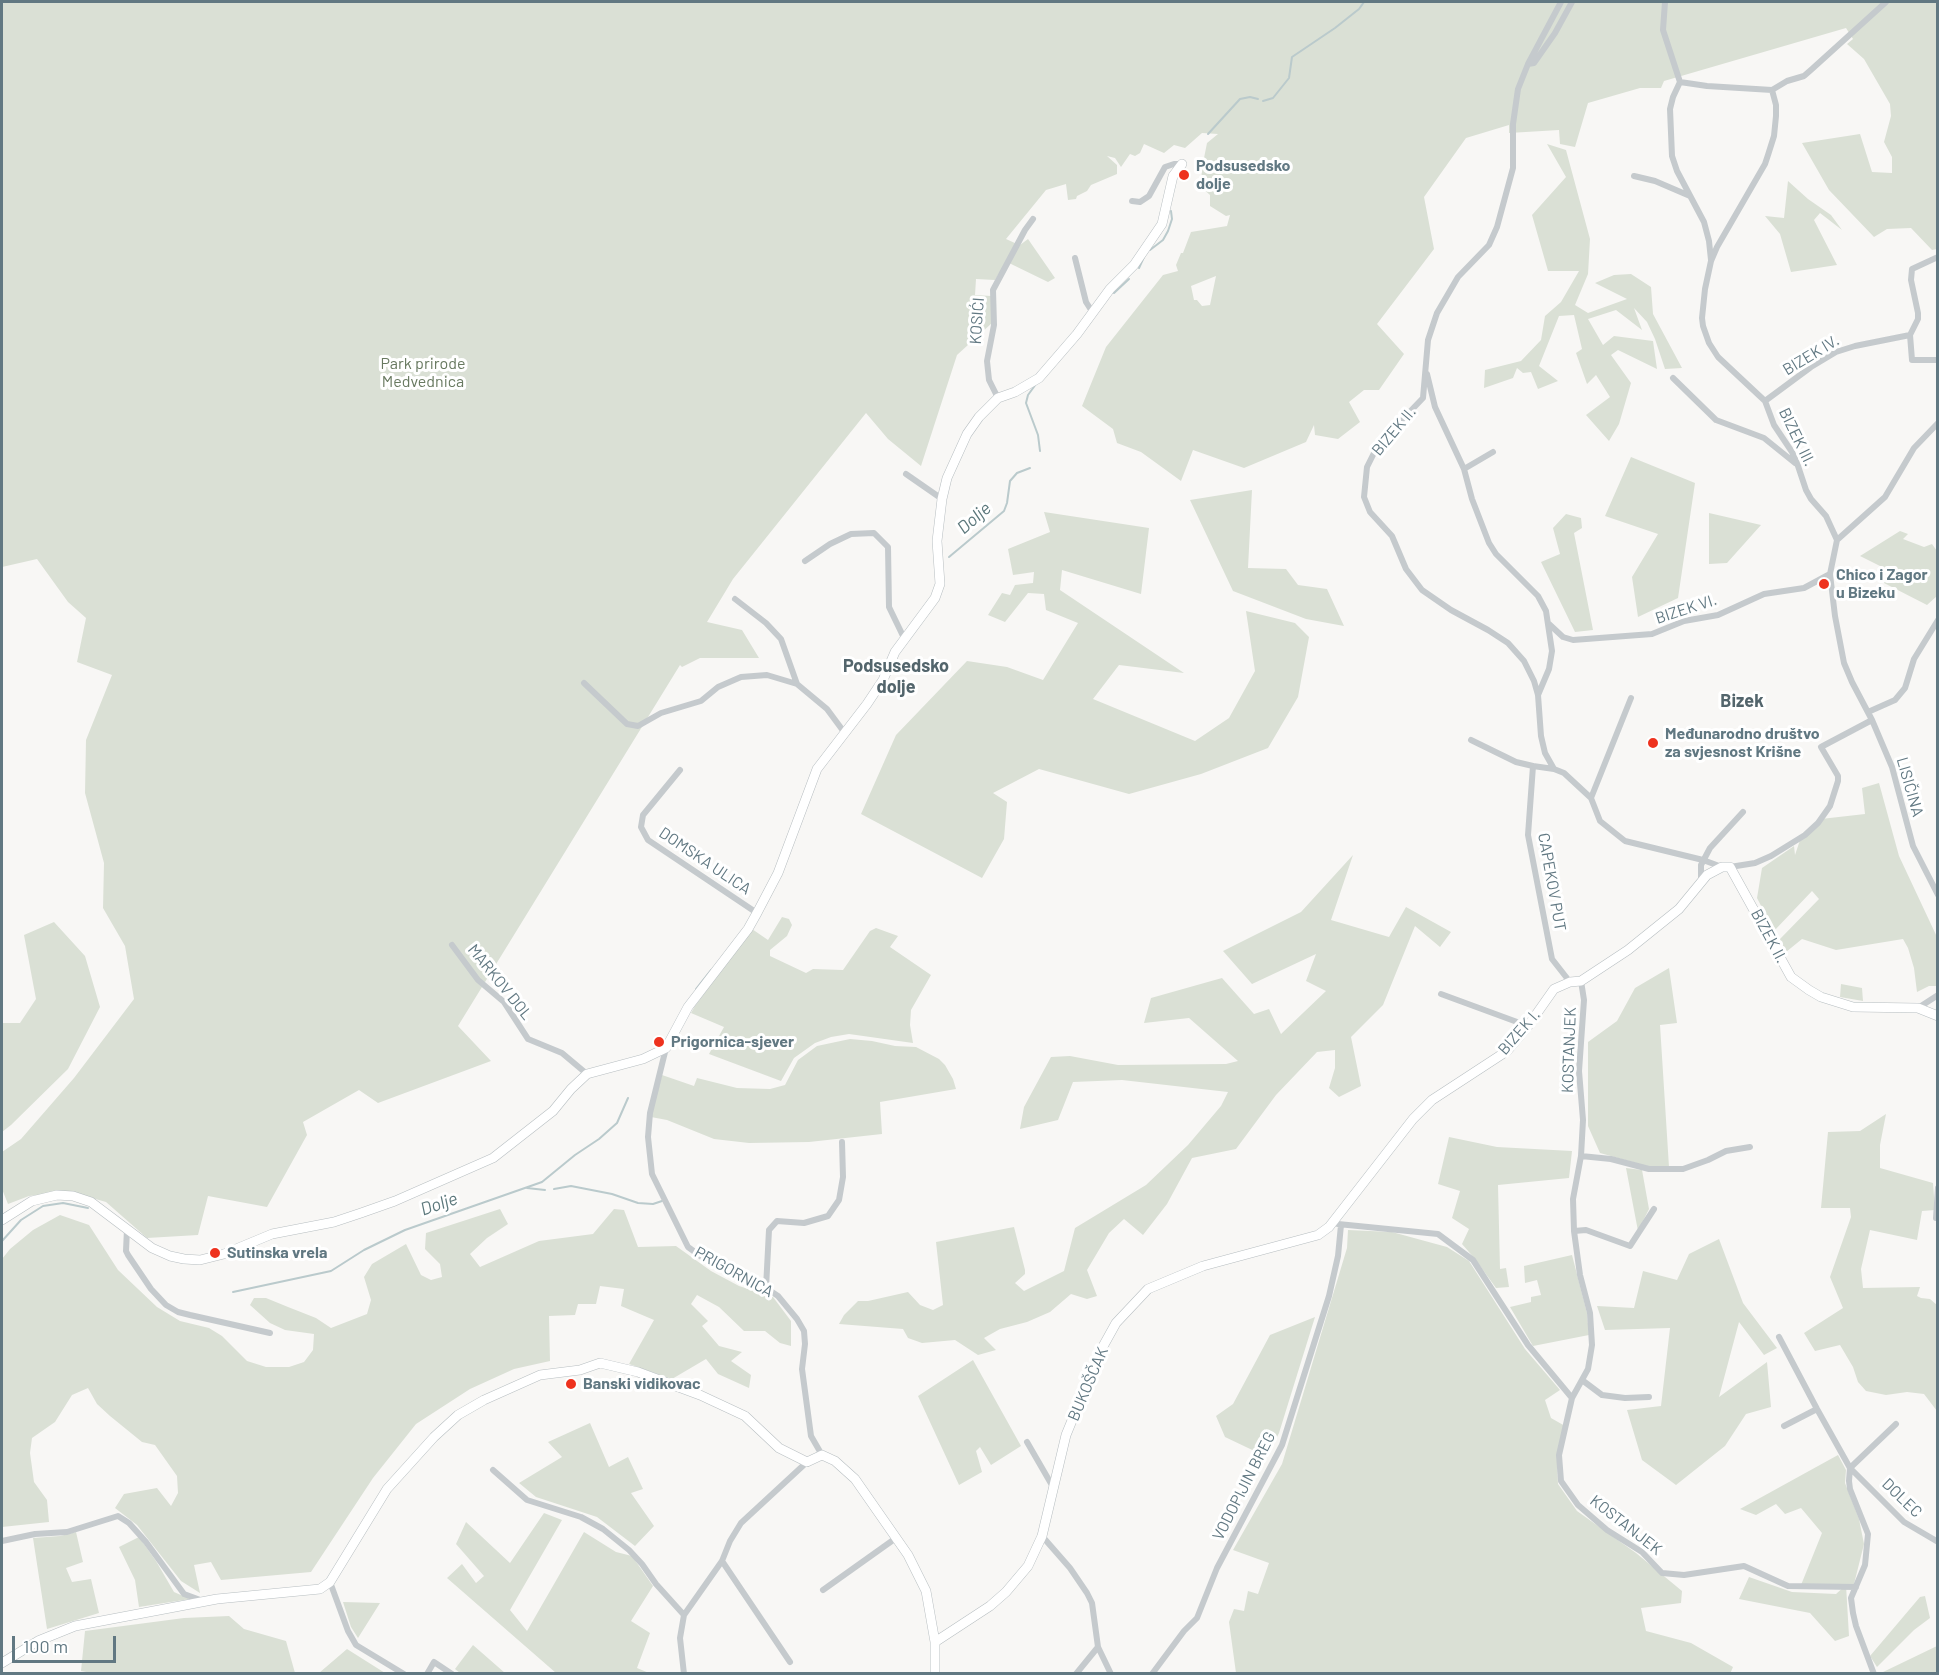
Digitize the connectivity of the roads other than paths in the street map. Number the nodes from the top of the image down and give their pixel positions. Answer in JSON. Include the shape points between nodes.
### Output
{"nodes":[{"id":1,"x":1561,"y":2,"type":"edge"},
{"id":2,"x":1572,"y":2,"type":"edge"},
{"id":3,"x":1665,"y":2,"type":"edge"},
{"id":4,"x":1886,"y":2,"type":"edge"},
{"id":5,"x":1528,"y":64,"type":"junction"},
{"id":6,"x":1680,"y":82,"type":"junction"},
{"id":7,"x":1772,"y":90,"type":"junction"},
{"id":8,"x":1182,"y":164,"type":"joint"},
{"id":9,"x":1634,"y":176,"type":"dead end"},
{"id":10,"x":1690,"y":196,"type":"junction"},
{"id":11,"x":1132,"y":201,"type":"dead end"},
{"id":12,"x":1033,"y":219,"type":"dead end"},
{"id":13,"x":1938,"y":257,"type":"edge"},
{"id":14,"x":1075,"y":258,"type":"dead end"},
{"id":15,"x":1711,"y":261,"type":"junction"},
{"id":16,"x":1093,"y":313,"type":"junction"},
{"id":17,"x":1910,"y":335,"type":"junction"},
{"id":18,"x":1938,"y":360,"type":"edge"},
{"id":19,"x":1426,"y":370,"type":"junction"},
{"id":20,"x":1673,"y":378,"type":"dead end"},
{"id":21,"x":998,"y":398,"type":"junction"},
{"id":22,"x":1765,"y":401,"type":"junction"},
{"id":23,"x":1938,"y":423,"type":"edge"},
{"id":24,"x":1493,"y":452,"type":"dead end"},
{"id":25,"x":1798,"y":465,"type":"junction"},
{"id":26,"x":1464,"y":469,"type":"junction"},
{"id":27,"x":906,"y":474,"type":"dead end"},
{"id":28,"x":942,"y":499,"type":"junction"},
{"id":29,"x":1837,"y":540,"type":"junction"},
{"id":30,"x":805,"y":561,"type":"dead end"},
{"id":31,"x":1830,"y":574,"type":"junction"},
{"id":32,"x":735,"y":599,"type":"dead end"},
{"id":33,"x":1938,"y":620,"type":"edge"},
{"id":34,"x":1548,"y":624,"type":"junction"},
{"id":35,"x":904,"y":638,"type":"junction"},
{"id":36,"x":584,"y":683,"type":"dead end"},
{"id":37,"x":797,"y":684,"type":"junction"},
{"id":38,"x":1538,"y":695,"type":"junction"},
{"id":39,"x":1632,"y":698,"type":"dead end"},
{"id":40,"x":1868,"y":712,"type":"junction"},
{"id":41,"x":1872,"y":720,"type":"junction"},
{"id":42,"x":844,"y":732,"type":"junction"},
{"id":43,"x":1471,"y":740,"type":"dead end"},
{"id":44,"x":1533,"y":766,"type":"junction"},
{"id":45,"x":1554,"y":769,"type":"junction"},
{"id":46,"x":680,"y":770,"type":"dead end"},
{"id":47,"x":1591,"y":798,"type":"junction"},
{"id":48,"x":1743,"y":812,"type":"dead end"},
{"id":49,"x":1703,"y":860,"type":"junction"},
{"id":50,"x":1726,"y":867,"type":"junction"},
{"id":51,"x":1701,"y":881,"type":"junction"},
{"id":52,"x":1938,"y":895,"type":"edge"},
{"id":53,"x":757,"y":913,"type":"junction"},
{"id":54,"x":452,"y":945,"type":"dead end"},
{"id":55,"x":1581,"y":981,"type":"junction"},
{"id":56,"x":1570,"y":982,"type":"junction"},
{"id":57,"x":1441,"y":994,"type":"dead end"},
{"id":58,"x":1938,"y":995,"type":"edge"},
{"id":59,"x":1918,"y":1008,"type":"junction"},
{"id":60,"x":1938,"y":1016,"type":"edge"},
{"id":61,"x":1528,"y":1026,"type":"junction"},
{"id":62,"x":666,"y":1048,"type":"junction"},
{"id":63,"x":587,"y":1074,"type":"junction"},
{"id":64,"x":842,"y":1142,"type":"dead end"},
{"id":65,"x":1750,"y":1147,"type":"dead end"},
{"id":66,"x":1581,"y":1156,"type":"junction"},
{"id":67,"x":1938,"y":1188,"type":"edge"},
{"id":68,"x":1654,"y":1209,"type":"dead end"},
{"id":69,"x":1936,"y":1218,"type":"edge"},
{"id":70,"x":2,"y":1220,"type":"edge"},
{"id":71,"x":1338,"y":1223,"type":"junction"},
{"id":72,"x":127,"y":1229,"type":"junction"},
{"id":73,"x":1574,"y":1231,"type":"junction"},
{"id":74,"x":766,"y":1288,"type":"junction"},
{"id":75,"x":270,"y":1333,"type":"dead end"},
{"id":76,"x":1779,"y":1337,"type":"dead end"},
{"id":77,"x":1582,"y":1380,"type":"junction"},
{"id":78,"x":1648,"y":1397,"type":"dead end"},
{"id":79,"x":1572,"y":1398,"type":"junction"},
{"id":80,"x":1816,"y":1409,"type":"junction"},
{"id":81,"x":1896,"y":1424,"type":"dead end"},
{"id":82,"x":1784,"y":1426,"type":"dead end"},
{"id":83,"x":1027,"y":1442,"type":"dead end"},
{"id":84,"x":822,"y":1455,"type":"junction"},
{"id":85,"x":807,"y":1462,"type":"junction"},
{"id":86,"x":1851,"y":1468,"type":"junction"},
{"id":87,"x":493,"y":1470,"type":"dead end"},
{"id":88,"x":1053,"y":1487,"type":"junction"},
{"id":89,"x":1042,"y":1536,"type":"junction"},
{"id":90,"x":896,"y":1538,"type":"junction"},
{"id":91,"x":2,"y":1541,"type":"edge"},
{"id":92,"x":1938,"y":1542,"type":"edge"},
{"id":93,"x":722,"y":1561,"type":"junction"},
{"id":94,"x":330,"y":1582,"type":"junction"},
{"id":95,"x":1856,"y":1587,"type":"junction"},
{"id":96,"x":823,"y":1590,"type":"dead end"},
{"id":97,"x":204,"y":1601,"type":"junction"},
{"id":98,"x":684,"y":1615,"type":"junction"},
{"id":99,"x":935,"y":1642,"type":"junction"},
{"id":100,"x":1098,"y":1647,"type":"junction"},
{"id":101,"x":790,"y":1662,"type":"dead end"},
{"id":102,"x":2,"y":1663,"type":"edge"},
{"id":103,"x":404,"y":1674,"type":"edge"},
{"id":104,"x":428,"y":1674,"type":"edge"},
{"id":105,"x":452,"y":1674,"type":"edge"},
{"id":106,"x":684,"y":1674,"type":"edge"},
{"id":107,"x":935,"y":1674,"type":"edge"},
{"id":108,"x":1076,"y":1674,"type":"edge"},
{"id":109,"x":1111,"y":1674,"type":"edge"},
{"id":110,"x":1152,"y":1674,"type":"edge"},
{"id":111,"x":1874,"y":1674,"type":"edge"}],
"edges":[{"from":1,"to":5,"type":"street","name":"BIZEK II."},
{"from":2,"to":5,"type":"street","via":[[1534,63]]},
{"from":3,"to":6,"type":"street","via":[[1663,30]]},
{"from":4,"to":7,"type":"street","via":[[1804,76]]},
{"from":5,"to":19,"type":"street","name":"BIZEK II.","via":[[1518,89],[1512,124],[1513,168],[1502,212],[1489,244],[1458,277],[1437,313],[1428,340]]},
{"from":6,"to":7,"type":"street"},
{"from":6,"to":10,"type":"street","via":[[1670,109],[1672,156]]},
{"from":7,"to":15,"type":"street","name":"BIZEK III.","via":[[1775,126],[1765,164]]},
{"from":8,"to":11,"type":"street","via":[[1165,167],[1149,196],[1140,202]]},
{"from":8,"to":16,"type":"street","via":[[1173,176],[1162,224],[1134,266]]},
{"from":9,"to":10,"type":"street"},
{"from":10,"to":15,"type":"street","via":[[1704,222]]},
{"from":12,"to":21,"type":"street","name":"KOSIĆI","via":[[993,290],[994,325],[987,361],[989,380]]},
{"from":13,"to":17,"type":"street","via":[[1912,269],[1918,313]]},
{"from":14,"to":16,"type":"street","via":[[1086,302]]},
{"from":15,"to":22,"type":"street","name":"BIZEK III.","via":[[1702,308],[1705,334],[1718,357]]},
{"from":16,"to":21,"type":"street","via":[[1039,378]]},
{"from":17,"to":18,"type":"street","via":[[1912,360]]},
{"from":17,"to":22,"type":"street","name":"BIZEK IV.","via":[[1836,352]]},
{"from":19,"to":26,"type":"street","via":[[1436,407]]},
{"from":19,"to":38,"type":"street","name":"BIZEK II.","via":[[1423,398],[1372,454],[1364,497],[1370,512],[1392,536],[1406,569],[1422,590],[1508,643],[1524,661]]},
{"from":20,"to":25,"type":"street","via":[[1716,420],[1764,438]]},
{"from":21,"to":28,"type":"street","via":[[967,434]]},
{"from":22,"to":25,"type":"street","name":"BIZEK III."},
{"from":23,"to":29,"type":"street","via":[[1914,448],[1885,497]]},
{"from":24,"to":26,"type":"street"},
{"from":25,"to":29,"type":"street","name":"BIZEK III.","via":[[1811,500],[1826,516]]},
{"from":26,"to":34,"type":"street","via":[[1489,543],[1538,596]]},
{"from":27,"to":28,"type":"street"},
{"from":28,"to":35,"type":"street","via":[[937,541],[940,584],[918,624]]},
{"from":29,"to":31,"type":"street"},
{"from":30,"to":35,"type":"street","via":[[851,534],[874,533],[888,547],[889,607]]},
{"from":31,"to":34,"type":"street","name":"BIZEK VI.","via":[[1803,588],[1764,594],[1713,616],[1684,621],[1652,634],[1573,640]]},
{"from":31,"to":40,"type":"street","via":[[1844,663]]},
{"from":32,"to":37,"type":"street","via":[[781,639]]},
{"from":33,"to":40,"type":"street","via":[[1914,659],[1905,688],[1895,700]]},
{"from":34,"to":38,"type":"street","via":[[1551,662]]},
{"from":35,"to":42,"type":"street","via":[[883,681]]},
{"from":36,"to":37,"type":"street","via":[[627,724],[638,726],[661,713],[701,701],[741,676],[767,675]]},
{"from":37,"to":42,"type":"street","via":[[827,709]]},
{"from":38,"to":45,"type":"street","name":"BIZEK II.","via":[[1541,736]]},
{"from":39,"to":47,"type":"street"},
{"from":40,"to":41,"type":"street"},
{"from":41,"to":50,"type":"street","via":[[1821,747],[1838,781],[1830,806],[1818,823],[1772,856]]},
{"from":41,"to":52,"type":"street","name":"LISIČINA","via":[[1892,767],[1913,846]]},
{"from":42,"to":53,"type":"street","via":[[817,769],[778,873]]},
{"from":43,"to":44,"type":"street"},
{"from":44,"to":45,"type":"street"},
{"from":44,"to":56,"type":"street","name":"CAPEKOV PUT","via":[[1528,835],[1552,959]]},
{"from":45,"to":47,"type":"street","via":[[1564,773]]},
{"from":46,"to":53,"type":"street","name":"DOMSKA ULICA","via":[[643,815],[641,827],[648,840]]},
{"from":47,"to":49,"type":"street","via":[[1600,821],[1624,841]]},
{"from":48,"to":49,"type":"street"},
{"from":49,"to":50,"type":"street"},
{"from":49,"to":51,"type":"street"},
{"from":50,"to":51,"type":"street"},
{"from":50,"to":59,"type":"street","name":"BIZEK II.","via":[[1791,977],[1821,997],[1845,1005]]},
{"from":51,"to":55,"type":"street","via":[[1679,909]]},
{"from":53,"to":62,"type":"street","via":[[688,1007]]},
{"from":54,"to":63,"type":"street","name":"MARKOV DOL","via":[[478,980],[504,1002],[528,1039],[562,1053]]},
{"from":55,"to":56,"type":"street"},
{"from":55,"to":66,"type":"street","name":"KOSTANJEK"},
{"from":56,"to":61,"type":"street","name":"BIZEK I.","via":[[1554,989]]},
{"from":57,"to":61,"type":"street"},
{"from":58,"to":59,"type":"street"},
{"from":59,"to":60,"type":"street","name":"BIZEK II."},
{"from":61,"to":71,"type":"street","name":"BIZEK I.","via":[[1507,1051],[1432,1100],[1413,1119],[1361,1183]]},
{"from":62,"to":63,"type":"street","via":[[643,1059]]},
{"from":62,"to":74,"type":"street","name":"PRIGORNICA","via":[[650,1113],[652,1174],[688,1247],[710,1263]]},
{"from":63,"to":72,"type":"street","via":[[553,1111],[493,1158],[345,1219],[272,1234],[200,1260],[170,1256]]},
{"from":64,"to":74,"type":"street","via":[[839,1200],[828,1216],[804,1223],[777,1221],[769,1230]]},
{"from":65,"to":66,"type":"street","via":[[1726,1151],[1683,1168],[1649,1169]]},
{"from":66,"to":73,"type":"street","name":"KOSTANJEK"},
{"from":67,"to":69,"type":"street"},
{"from":68,"to":73,"type":"street","via":[[1630,1246],[1586,1230]]},
{"from":70,"to":72,"type":"street","via":[[32,1201],[65,1195],[91,1202]]},
{"from":71,"to":79,"type":"street","via":[[1438,1234],[1473,1260],[1528,1345]]},
{"from":71,"to":88,"type":"street","name":"BUKOŠČAK","via":[[1318,1235],[1203,1266],[1148,1289],[1116,1323],[1101,1350],[1066,1435]]},
{"from":71,"to":110,"type":"street","name":"VODOPIJIN BREG","via":[[1338,1256],[1329,1296],[1282,1445],[1217,1568],[1197,1618]]},
{"from":72,"to":75,"type":"street","via":[[128,1255],[166,1305],[178,1312]]},
{"from":73,"to":77,"type":"street","name":"KOSTANJEK","via":[[1593,1345]]},
{"from":74,"to":84,"type":"street","name":"PRIGORNICA","via":[[778,1296],[804,1331],[802,1369],[811,1436]]},
{"from":76,"to":80,"type":"street","name":"DOLEC"},
{"from":77,"to":78,"type":"street","via":[[1602,1395]]},
{"from":77,"to":79,"type":"street","name":"KOSTANJEK"},
{"from":79,"to":95,"type":"street","name":"KOSTANJEK","via":[[1559,1455],[1561,1481],[1578,1505],[1642,1552],[1662,1573],[1684,1575],[1744,1566],[1788,1586]]},
{"from":80,"to":82,"type":"street"},
{"from":80,"to":86,"type":"street","name":"DOLEC"},
{"from":81,"to":86,"type":"street"},
{"from":83,"to":88,"type":"street"},
{"from":84,"to":85,"type":"street"},
{"from":84,"to":90,"type":"street","via":[[855,1479]]},
{"from":85,"to":93,"type":"street","via":[[741,1523]]},
{"from":85,"to":94,"type":"street","via":[[779,1448],[745,1416],[638,1372],[600,1363],[540,1375],[458,1415],[434,1437],[387,1489]]},
{"from":86,"to":92,"type":"street","name":"DOLEC","via":[[1904,1522]]},
{"from":86,"to":95,"type":"street","via":[[1850,1489],[1868,1534],[1865,1565]]},
{"from":87,"to":98,"type":"street","via":[[527,1500],[581,1517],[603,1529],[629,1550]]},
{"from":88,"to":89,"type":"street","name":"BUKOŠČAK"},
{"from":89,"to":99,"type":"street","name":"BUKOŠČAK","via":[[1028,1566],[1006,1592]]},
{"from":89,"to":100,"type":"street","via":[[1087,1593]]},
{"from":90,"to":96,"type":"street"},
{"from":90,"to":99,"type":"street","via":[[926,1591]]},
{"from":91,"to":97,"type":"street","via":[[67,1532],[118,1516],[146,1542],[184,1594]]},
{"from":93,"to":98,"type":"street"},
{"from":93,"to":101,"type":"street"},
{"from":94,"to":97,"type":"street","via":[[320,1589]]},
{"from":94,"to":103,"type":"street","via":[[356,1645]]},
{"from":95,"to":111,"type":"street","via":[[1851,1598],[1856,1626]]},
{"from":97,"to":102,"type":"street","via":[[75,1626],[38,1641]]},
{"from":98,"to":106,"type":"street","via":[[680,1638]]},
{"from":99,"to":107,"type":"street"},
{"from":100,"to":108,"type":"street"},
{"from":100,"to":109,"type":"street"},
{"from":104,"to":105,"type":"street","via":[[434,1662]]}]}
